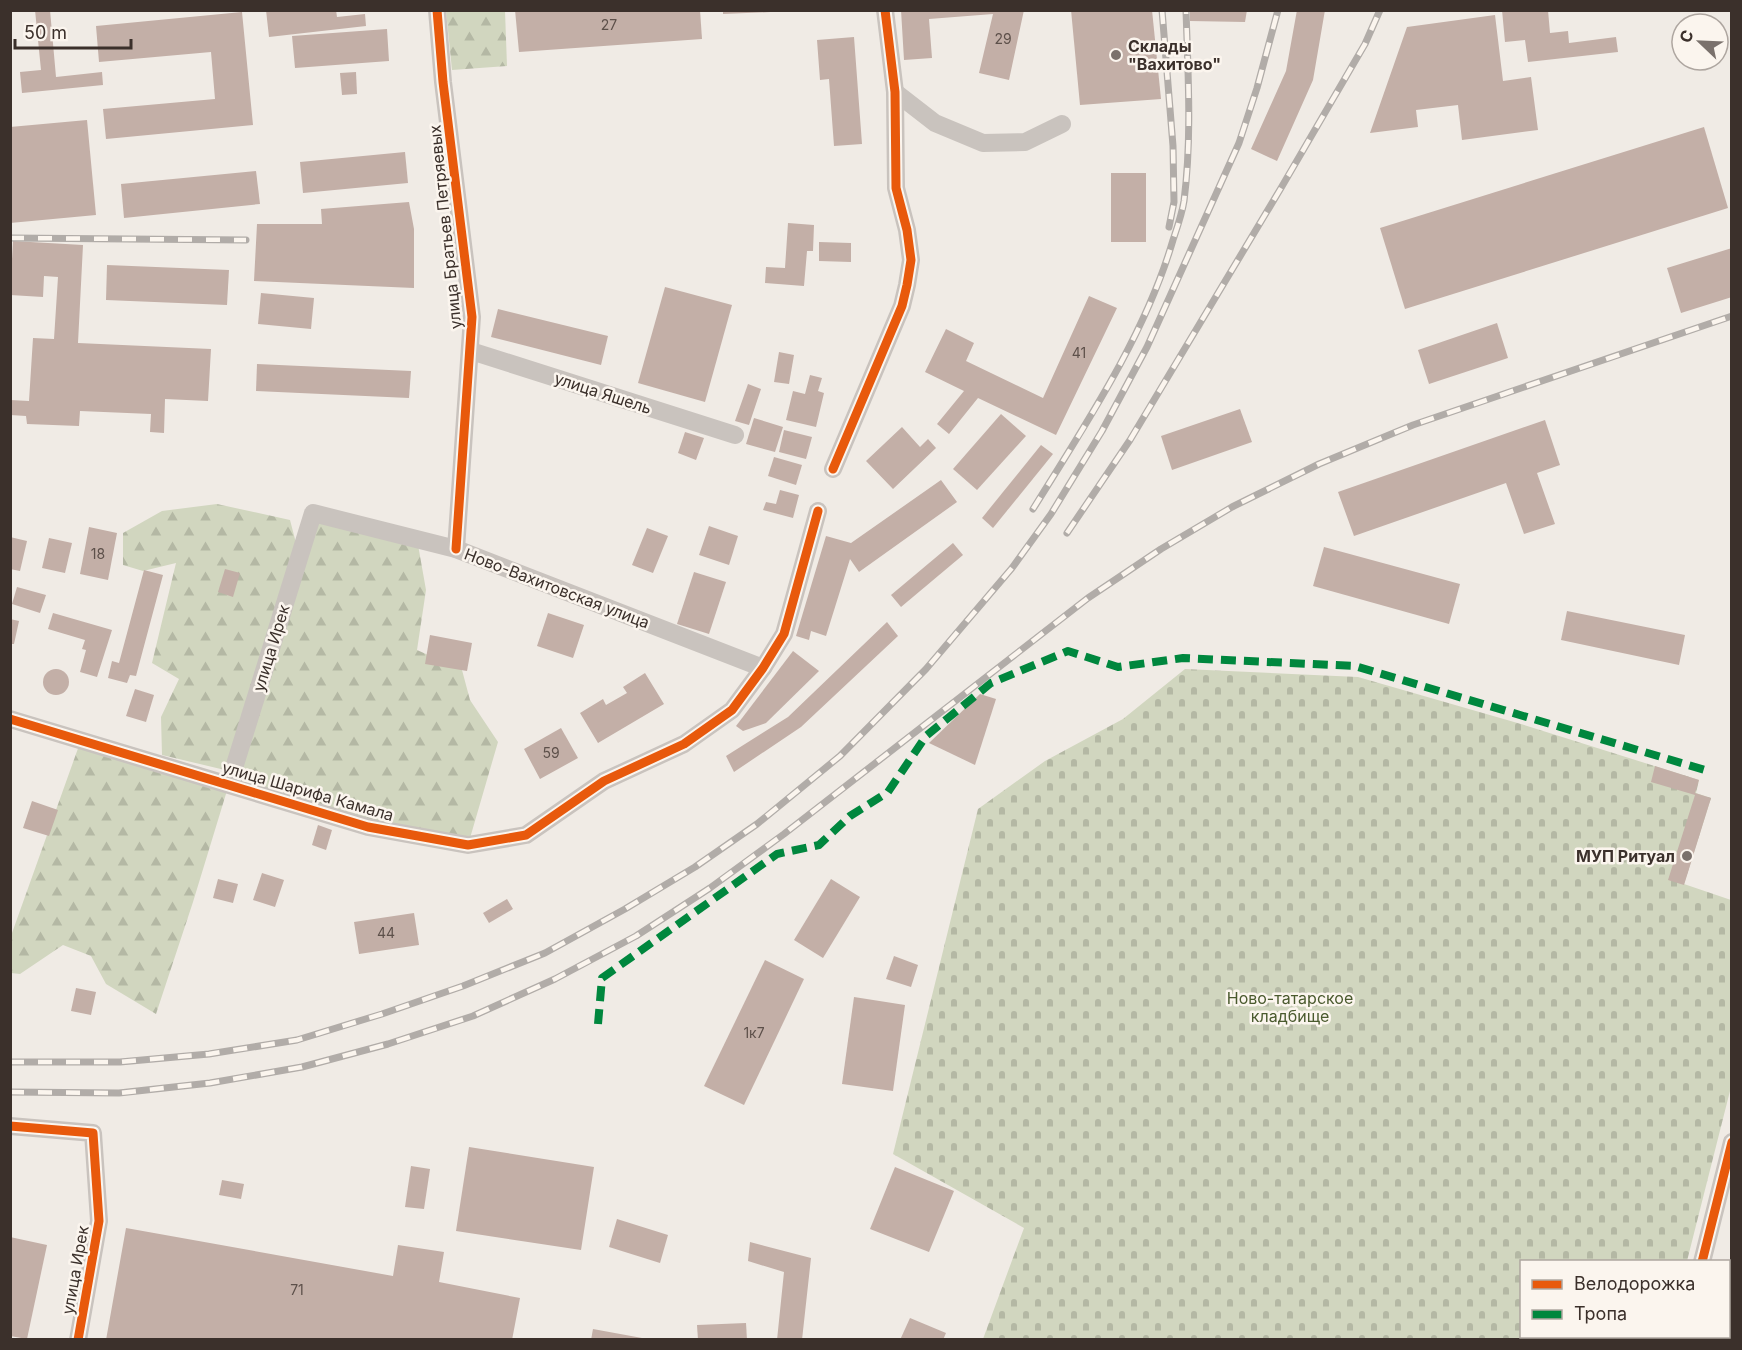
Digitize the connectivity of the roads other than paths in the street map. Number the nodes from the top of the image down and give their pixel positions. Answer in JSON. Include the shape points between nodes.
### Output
{"nodes":[{"id":1,"x":437,"y":10,"type":"edge"},
{"id":2,"x":885,"y":10,"type":"edge"},
{"id":3,"x":895,"y":92,"type":"junction"},
{"id":4,"x":1062,"y":124,"type":"dead end"},
{"id":5,"x":471,"y":351,"type":"junction"},
{"id":6,"x":735,"y":435,"type":"dead end"},
{"id":7,"x":833,"y":469,"type":"dead end"},
{"id":8,"x":818,"y":511,"type":"dead end"},
{"id":9,"x":313,"y":513,"type":"joint"},
{"id":10,"x":456,"y":549,"type":"junction"},
{"id":11,"x":763,"y":668,"type":"junction"},
{"id":12,"x":10,"y":719,"type":"edge"},
{"id":13,"x":229,"y":784,"type":"junction"},
{"id":14,"x":10,"y":1126,"type":"edge"},
{"id":15,"x":1731,"y":1142,"type":"edge"},
{"id":16,"x":1702,"y":1260,"type":"edge"},
{"id":17,"x":78,"y":1340,"type":"edge"}],
"edges":[{"from":1,"to":5,"type":"street","name":"улица Братьев Петряевых","via":[[472,317]]},
{"from":2,"to":3,"type":"street"},
{"from":3,"to":4,"type":"street","via":[[935,123],[983,142],[1025,142]]},
{"from":3,"to":7,"type":"street","via":[[896,188],[911,260],[907,285],[902,306]]},
{"from":5,"to":6,"type":"street","name":"улица Яшель"},
{"from":5,"to":10,"type":"street","name":"улица Братьев Петряевых"},
{"from":8,"to":11,"type":"street","name":"улица Шарифа Камала","via":[[784,634]]},
{"from":9,"to":10,"type":"street","name":"Ново-Вахитовская улица"},
{"from":9,"to":13,"type":"street","name":"улица Ирек"},
{"from":10,"to":11,"type":"street","name":"Ново-Вахитовская улица"},
{"from":11,"to":13,"type":"street","name":"улица Шарифа Камала","via":[[732,710],[684,744],[604,781],[526,835],[468,845],[368,828]]},
{"from":12,"to":13,"type":"street","name":"улица Шарифа Камала"},
{"from":14,"to":17,"type":"street","name":"улица Ирек","via":[[93,1133],[99,1221]]},
{"from":15,"to":16,"type":"street"}]}
